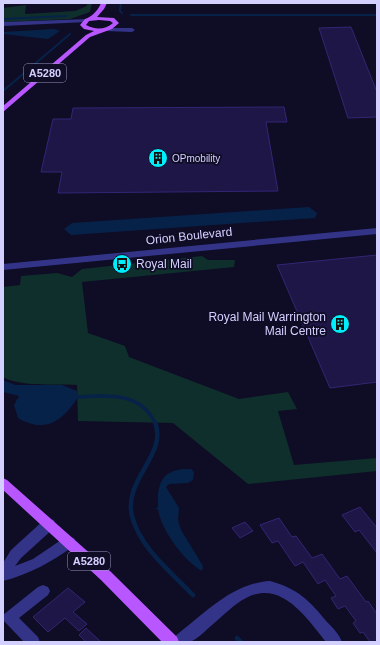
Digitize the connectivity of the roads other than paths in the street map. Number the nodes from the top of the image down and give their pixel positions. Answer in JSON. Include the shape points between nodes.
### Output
{"nodes":[{"id":1,"x":103,"y":5,"type":"edge"},
{"id":2,"x":108,"y":18,"type":"junction"},
{"id":3,"x":89,"y":19,"type":"junction"},
{"id":4,"x":60,"y":22,"type":"junction"},
{"id":5,"x":116,"y":23,"type":"junction"},
{"id":6,"x":3,"y":24,"type":"edge"},
{"id":7,"x":86,"y":28,"type":"junction"},
{"id":8,"x":106,"y":29,"type":"junction"},
{"id":9,"x":88,"y":36,"type":"junction"},
{"id":10,"x":3,"y":110,"type":"edge"},
{"id":11,"x":377,"y":231,"type":"edge"},
{"id":12,"x":3,"y":267,"type":"edge"},
{"id":13,"x":3,"y":483,"type":"edge"},
{"id":14,"x":49,"y":524,"type":"junction"},
{"id":15,"x":69,"y":542,"type":"junction"},
{"id":16,"x":3,"y":575,"type":"edge"},
{"id":17,"x":43,"y":590,"type":"dead end"},
{"id":18,"x":6,"y":620,"type":"edge"},
{"id":19,"x":33,"y":642,"type":"edge"},
{"id":20,"x":172,"y":642,"type":"edge"},
{"id":21,"x":179,"y":642,"type":"edge"},
{"id":22,"x":335,"y":642,"type":"edge"}],
"edges":[{"from":1,"to":2,"type":"main road","via":[[103,13]]},
{"from":1,"to":3,"type":"main road"},
{"from":2,"to":3,"type":"main road"},
{"from":2,"to":5,"type":"main road"},
{"from":3,"to":4,"type":"street"},
{"from":3,"to":7,"type":"main road","via":[[83,23]]},
{"from":4,"to":6,"type":"street"},
{"from":4,"to":7,"type":"street"},
{"from":5,"to":8,"type":"main road","number":"A5280"},
{"from":5,"to":8,"type":"street","via":[[132,30]]},
{"from":7,"to":8,"type":"main road"},
{"from":7,"to":9,"type":"main road"},
{"from":8,"to":9,"type":"main road","number":"A5280"},
{"from":9,"to":10,"type":"main road","number":"A5280"},
{"from":11,"to":12,"type":"street","name":"Orion Boulevard"},
{"from":13,"to":14,"type":"main road","number":"A5280"},
{"from":14,"to":15,"type":"main road","number":"A5280"},
{"from":14,"to":16,"type":"street","via":[[16,554]]},
{"from":15,"to":16,"type":"street","via":[[26,570]]},
{"from":15,"to":20,"type":"main road","number":"A5280"},
{"from":17,"to":18,"type":"street"},
{"from":18,"to":19,"type":"street"},
{"from":21,"to":22,"type":"street","via":[[240,594],[265,586],[278,588],[302,602]]}]}
